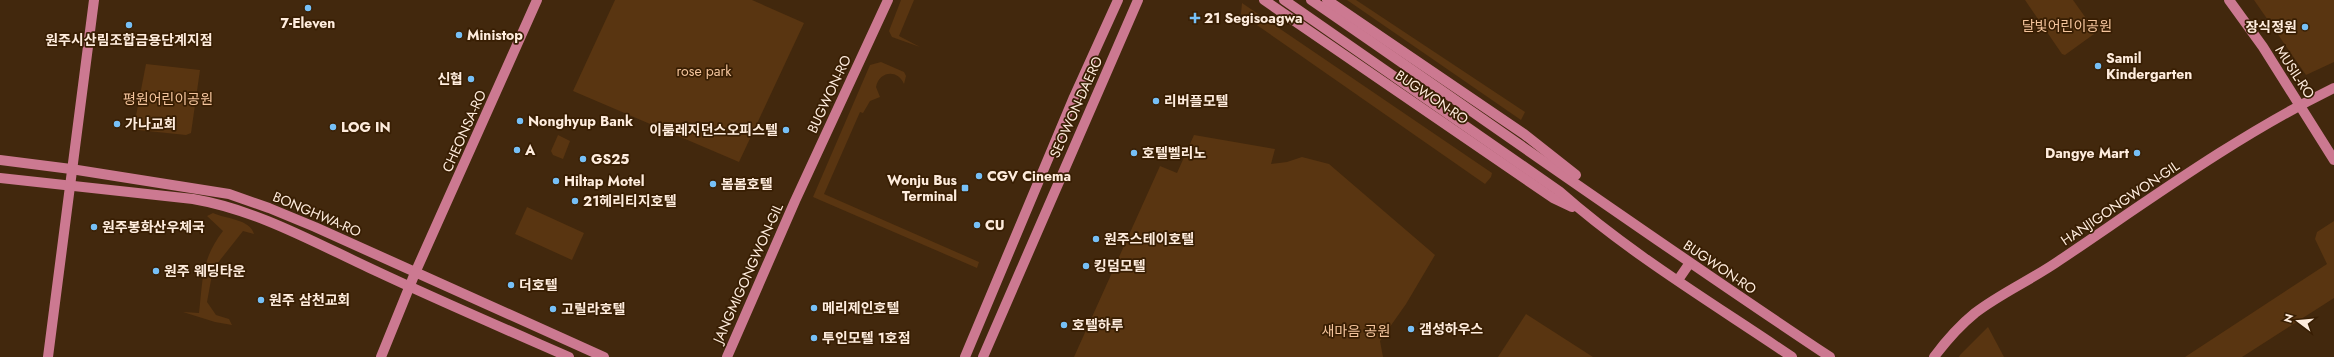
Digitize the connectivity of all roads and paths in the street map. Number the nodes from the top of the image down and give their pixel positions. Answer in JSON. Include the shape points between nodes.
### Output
{"nodes":[{"id":1,"x":94,"y":0,"type":"edge"},
{"id":2,"x":537,"y":0,"type":"edge"},
{"id":3,"x":888,"y":0,"type":"edge"},
{"id":4,"x":1118,"y":0,"type":"edge"},
{"id":5,"x":1138,"y":0,"type":"edge"},
{"id":6,"x":1264,"y":0,"type":"edge"},
{"id":7,"x":1284,"y":0,"type":"edge"},
{"id":8,"x":1311,"y":0,"type":"edge"},
{"id":9,"x":1327,"y":0,"type":"edge"},
{"id":10,"x":2229,"y":0,"type":"edge"},
{"id":11,"x":2334,"y":88,"type":"edge"},
{"id":12,"x":2299,"y":105,"type":"junction"},
{"id":13,"x":1062,"y":127,"type":"junction"},
{"id":14,"x":1079,"y":135,"type":"junction"},
{"id":15,"x":0,"y":160,"type":"edge"},
{"id":16,"x":2334,"y":160,"type":"edge"},
{"id":17,"x":71,"y":169,"type":"junction"},
{"id":18,"x":0,"y":178,"type":"edge"},
{"id":19,"x":68,"y":187,"type":"junction"},
{"id":20,"x":1596,"y":197,"type":"junction"},
{"id":21,"x":795,"y":200,"type":"joint"},
{"id":22,"x":1586,"y":215,"type":"junction"},
{"id":23,"x":1689,"y":264,"type":"junction"},
{"id":24,"x":415,"y":273,"type":"junction"},
{"id":25,"x":1678,"y":280,"type":"junction"},
{"id":26,"x":409,"y":287,"type":"junction"},
{"id":27,"x":48,"y":357,"type":"edge"},
{"id":28,"x":381,"y":357,"type":"edge"},
{"id":29,"x":569,"y":357,"type":"edge"},
{"id":30,"x":604,"y":357,"type":"edge"},
{"id":31,"x":727,"y":357,"type":"edge"},
{"id":32,"x":966,"y":357,"type":"edge"},
{"id":33,"x":983,"y":357,"type":"edge"},
{"id":34,"x":1792,"y":357,"type":"edge"},
{"id":35,"x":1830,"y":357,"type":"edge"},
{"id":36,"x":1934,"y":357,"type":"edge"}],
"edges":[{"from":1,"to":17,"type":"street"},
{"from":2,"to":24,"type":"street","name":"CHEONSA-RO"},
{"from":3,"to":21,"type":"street","name":"BUGWON-RO"},
{"from":4,"to":13,"type":"street","name":"SEOWON-DAERO"},
{"from":5,"to":14,"type":"street","name":"SEOWON-DAERO"},
{"from":6,"to":22,"type":"street","name":"BUGWON-RO","via":[[1553,198]]},
{"from":7,"to":22,"type":"street","name":"BUGWON-RO","via":[[1559,191]]},
{"from":8,"to":20,"type":"street","name":"BUGWON-RO"},
{"from":9,"to":20,"type":"street","name":"BUGWON-RO","via":[[1524,134],[1573,173]]},
{"from":10,"to":12,"type":"street","name":"MUSIL-RO"},
{"from":11,"to":12,"type":"street","name":"HANJIGONGWON-GIL"},
{"from":12,"to":16,"type":"street","name":"MUSIL-RO"},
{"from":12,"to":36,"type":"street","name":"HANJIGONGWON-GIL","via":[[2153,197],[2046,270],[1976,312],[1951,334]]},
{"from":13,"to":14,"type":"street"},
{"from":13,"to":32,"type":"street","name":"SEOWON-DAERO"},
{"from":14,"to":33,"type":"street","name":"SEOWON-DAERO"},
{"from":15,"to":17,"type":"street","name":"BONGHWA-RO"},
{"from":17,"to":19,"type":"street"},
{"from":17,"to":24,"type":"street","name":"BONGHWA-RO","via":[[229,194],[269,208]]},
{"from":18,"to":19,"type":"street","name":"BONGHWA-RO"},
{"from":19,"to":26,"type":"street","name":"BONGHWA-RO","via":[[193,199],[225,205],[264,219]]},
{"from":19,"to":27,"type":"street"},
{"from":20,"to":23,"type":"street","name":"BUGWON-RO"},
{"from":21,"to":31,"type":"street","name":"JANGMIGONGWON-GIL"},
{"from":22,"to":25,"type":"street","name":"BUGWON-RO"},
{"from":23,"to":25,"type":"street"},
{"from":23,"to":35,"type":"street","name":"BUGWON-RO"},
{"from":24,"to":26,"type":"street","name":"CHEONSA-RO"},
{"from":24,"to":30,"type":"street","name":"BONGHWA-RO"},
{"from":25,"to":34,"type":"street","name":"BUGWON-RO"},
{"from":26,"to":28,"type":"street"},
{"from":26,"to":29,"type":"street","name":"BONGHWA-RO"}]}
